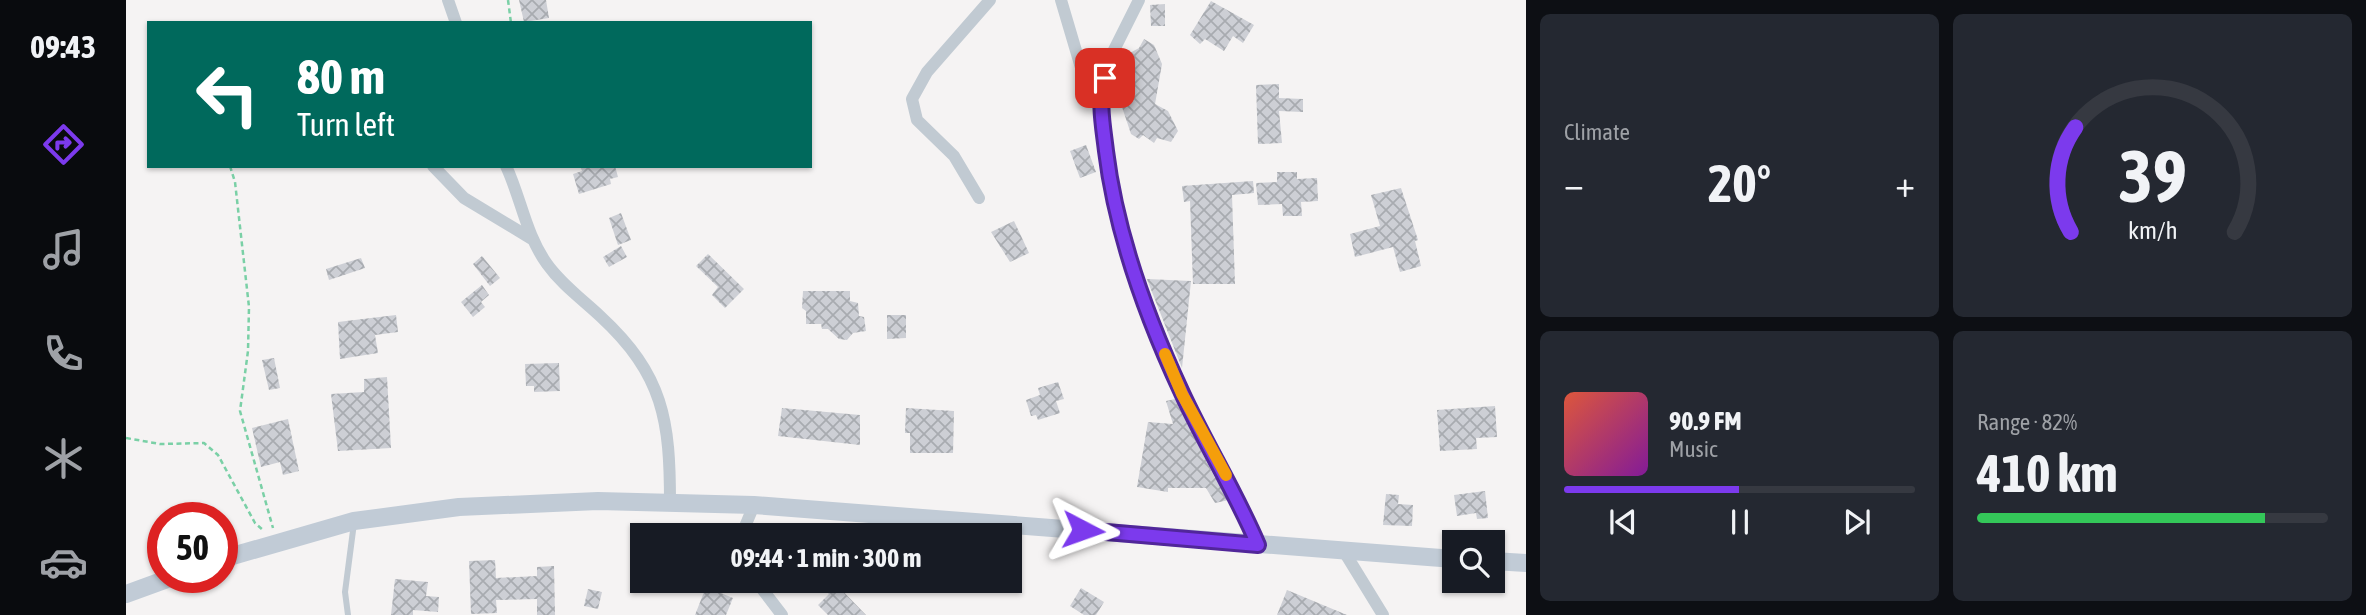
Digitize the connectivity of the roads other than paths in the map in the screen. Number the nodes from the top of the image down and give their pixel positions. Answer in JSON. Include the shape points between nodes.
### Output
{"nodes":[{"id":1,"x":448,"y":0,"type":"edge"},
{"id":2,"x":990,"y":0,"type":"edge"},
{"id":3,"x":1061,"y":0,"type":"edge"},
{"id":4,"x":1139,"y":0,"type":"edge"},
{"id":5,"x":455,"y":21,"type":"edge"},
{"id":6,"x":1099,"y":97,"type":"junction"},
{"id":7,"x":435,"y":168,"type":"edge"},
{"id":8,"x":507,"y":168,"type":"edge"},
{"id":9,"x":979,"y":198,"type":"dead end"},
{"id":10,"x":532,"y":239,"type":"junction"},
{"id":11,"x":670,"y":503,"type":"junction"},
{"id":12,"x":754,"y":505,"type":"junction"},
{"id":13,"x":354,"y":521,"type":"junction"},
{"id":14,"x":746,"y":523,"type":"edge"},
{"id":15,"x":1258,"y":545,"type":"junction"},
{"id":16,"x":1345,"y":553,"type":"junction"},
{"id":17,"x":238,"y":554,"type":"edge"},
{"id":18,"x":1442,"y":558,"type":"edge"},
{"id":19,"x":1505,"y":562,"type":"edge"},
{"id":20,"x":1526,"y":564,"type":"edge"},
{"id":21,"x":147,"y":586,"type":"edge"},
{"id":22,"x":765,"y":593,"type":"edge"},
{"id":23,"x":126,"y":594,"type":"edge"},
{"id":24,"x":348,"y":615,"type":"edge"},
{"id":25,"x":782,"y":615,"type":"edge"},
{"id":26,"x":1383,"y":615,"type":"edge"}],
"edges":[{"from":1,"to":5,"type":"street"},
{"from":2,"to":9,"type":"street","via":[[927,72],[912,99],[917,120],[954,156]]},
{"from":3,"to":6,"type":"street","via":[[1082,71]]},
{"from":4,"to":6,"type":"street","via":[[1110,58]]},
{"from":6,"to":15,"type":"street","via":[[1112,198],[1140,285],[1182,394],[1234,489]]},
{"from":7,"to":10,"type":"street","via":[[464,198]]},
{"from":8,"to":10,"type":"street"},
{"from":10,"to":11,"type":"street","via":[[559,280],[630,350],[657,391],[670,446]]},
{"from":11,"to":12,"type":"main road"},
{"from":11,"to":13,"type":"main road","via":[[533,501]]},
{"from":12,"to":14,"type":"street"},
{"from":12,"to":15,"type":"main road"},
{"from":13,"to":17,"type":"main road"},
{"from":13,"to":24,"type":"lane","via":[[345,592]]},
{"from":15,"to":16,"type":"main road"},
{"from":16,"to":18,"type":"main road"},
{"from":16,"to":26,"type":"street"},
{"from":19,"to":20,"type":"main road"},
{"from":21,"to":23,"type":"main road"},
{"from":22,"to":25,"type":"street"}]}
